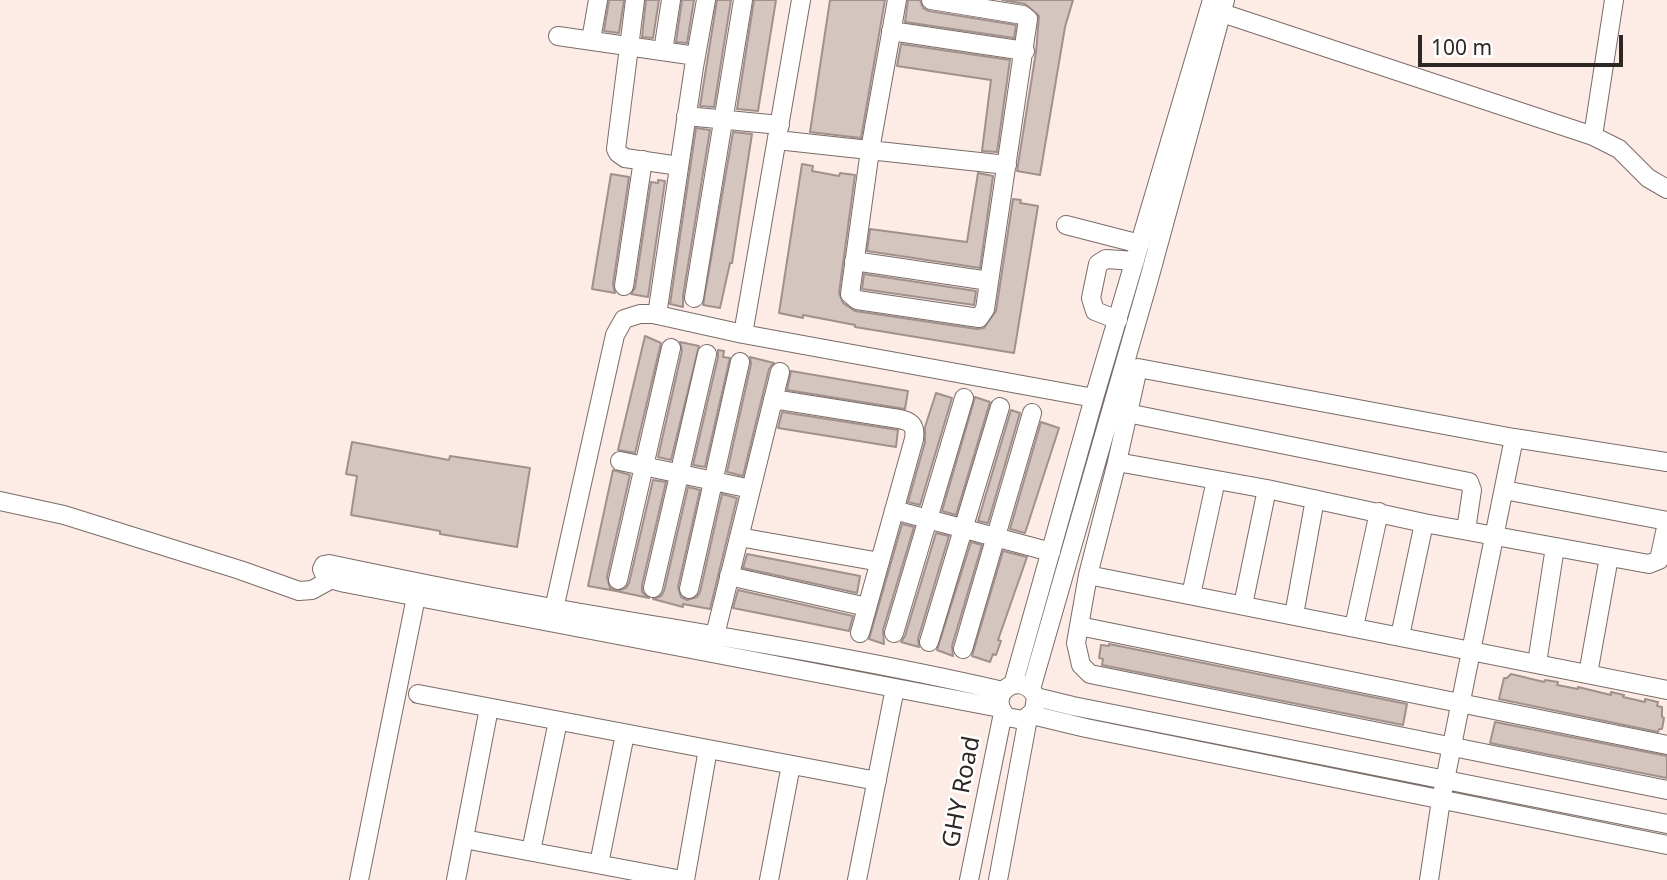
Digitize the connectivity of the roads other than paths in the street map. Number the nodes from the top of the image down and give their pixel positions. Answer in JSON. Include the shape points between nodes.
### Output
{"nodes":[{"id":1,"x":598,"y":0,"type":"edge"},
{"id":2,"x":635,"y":0,"type":"edge"},
{"id":3,"x":671,"y":0,"type":"edge"},
{"id":4,"x":706,"y":0,"type":"edge"},
{"id":5,"x":743,"y":0,"type":"edge"},
{"id":6,"x":801,"y":0,"type":"edge"},
{"id":7,"x":897,"y":0,"type":"edge"},
{"id":8,"x":930,"y":0,"type":"edge"},
{"id":9,"x":1614,"y":0,"type":"edge"},
{"id":10,"x":1215,"y":4,"type":"edge"},
{"id":11,"x":891,"y":31,"type":"junction"},
{"id":12,"x":558,"y":36,"type":"dead end"},
{"id":13,"x":591,"y":40,"type":"junction"},
{"id":14,"x":628,"y":46,"type":"junction"},
{"id":15,"x":663,"y":51,"type":"junction"},
{"id":16,"x":1025,"y":51,"type":"junction"},
{"id":17,"x":696,"y":56,"type":"junction"},
{"id":18,"x":686,"y":116,"type":"junction"},
{"id":19,"x":722,"y":119,"type":"junction"},
{"id":20,"x":778,"y":132,"type":"junction"},
{"id":21,"x":1593,"y":135,"type":"junction"},
{"id":22,"x":870,"y":150,"type":"junction"},
{"id":23,"x":643,"y":160,"type":"junction"},
{"id":24,"x":1007,"y":165,"type":"junction"},
{"id":25,"x":679,"y":166,"type":"junction"},
{"id":26,"x":1667,"y":189,"type":"edge"},
{"id":27,"x":1066,"y":225,"type":"dead end"},
{"id":28,"x":1138,"y":252,"type":"junction"},
{"id":29,"x":854,"y":261,"type":"junction"},
{"id":30,"x":989,"y":281,"type":"junction"},
{"id":31,"x":624,"y":286,"type":"dead end"},
{"id":32,"x":694,"y":298,"type":"dead end"},
{"id":33,"x":657,"y":315,"type":"junction"},
{"id":34,"x":1118,"y":320,"type":"junction"},
{"id":35,"x":743,"y":334,"type":"junction"},
{"id":36,"x":671,"y":348,"type":"dead end"},
{"id":37,"x":707,"y":354,"type":"dead end"},
{"id":38,"x":740,"y":362,"type":"dead end"},
{"id":39,"x":780,"y":372,"type":"dead end"},
{"id":40,"x":964,"y":398,"type":"dead end"},
{"id":41,"x":1094,"y":398,"type":"junction"},
{"id":42,"x":773,"y":399,"type":"junction"},
{"id":43,"x":1000,"y":407,"type":"dead end"},
{"id":44,"x":1032,"y":413,"type":"dead end"},
{"id":45,"x":1127,"y":413,"type":"junction"},
{"id":46,"x":1514,"y":438,"type":"junction"},
{"id":47,"x":620,"y":461,"type":"dead end"},
{"id":48,"x":1117,"y":462,"type":"junction"},
{"id":49,"x":1667,"y":462,"type":"edge"},
{"id":50,"x":643,"y":466,"type":"junction"},
{"id":51,"x":679,"y":474,"type":"junction"},
{"id":52,"x":1216,"y":480,"type":"junction"},
{"id":53,"x":713,"y":481,"type":"junction"},
{"id":54,"x":751,"y":489,"type":"junction"},
{"id":55,"x":1267,"y":489,"type":"junction"},
{"id":56,"x":1504,"y":490,"type":"junction"},
{"id":57,"x":1315,"y":499,"type":"junction"},
{"id":58,"x":0,"y":501,"type":"edge"},
{"id":59,"x":894,"y":510,"type":"junction"},
{"id":60,"x":1379,"y":512,"type":"junction"},
{"id":61,"x":929,"y":519,"type":"junction"},
{"id":62,"x":1667,"y":522,"type":"edge"},
{"id":63,"x":1424,"y":523,"type":"junction"},
{"id":64,"x":962,"y":529,"type":"junction"},
{"id":65,"x":1465,"y":530,"type":"junction"},
{"id":66,"x":1494,"y":536,"type":"junction"},
{"id":67,"x":739,"y":537,"type":"junction"},
{"id":68,"x":996,"y":537,"type":"junction"},
{"id":69,"x":1555,"y":547,"type":"junction"},
{"id":70,"x":1051,"y":552,"type":"junction"},
{"id":71,"x":1609,"y":557,"type":"junction"},
{"id":72,"x":880,"y":562,"type":"junction"},
{"id":73,"x":1087,"y":575,"type":"junction"},
{"id":74,"x":729,"y":576,"type":"junction"},
{"id":75,"x":330,"y":580,"type":"junction"},
{"id":76,"x":618,"y":580,"type":"dead end"},
{"id":77,"x":653,"y":588,"type":"dead end"},
{"id":78,"x":689,"y":589,"type":"dead end"},
{"id":79,"x":1191,"y":595,"type":"junction"},
{"id":80,"x":416,"y":597,"type":"junction"},
{"id":81,"x":1243,"y":605,"type":"junction"},
{"id":82,"x":867,"y":607,"type":"junction"},
{"id":83,"x":554,"y":608,"type":"junction"},
{"id":84,"x":1294,"y":615,"type":"junction"},
{"id":85,"x":1079,"y":626,"type":"junction"},
{"id":86,"x":1354,"y":627,"type":"junction"},
{"id":87,"x":860,"y":633,"type":"dead end"},
{"id":88,"x":894,"y":633,"type":"dead end"},
{"id":89,"x":715,"y":635,"type":"junction"},
{"id":90,"x":1401,"y":636,"type":"junction"},
{"id":91,"x":929,"y":642,"type":"dead end"},
{"id":92,"x":963,"y":649,"type":"dead end"},
{"id":93,"x":1471,"y":650,"type":"junction"},
{"id":94,"x":1537,"y":663,"type":"junction"},
{"id":95,"x":1588,"y":674,"type":"junction"},
{"id":96,"x":895,"y":688,"type":"junction"},
{"id":97,"x":1667,"y":690,"type":"edge"},
{"id":98,"x":418,"y":694,"type":"dead end"},
{"id":99,"x":1014,"y":697,"type":"junction"},
{"id":100,"x":1461,"y":704,"type":"junction"},
{"id":101,"x":489,"y":708,"type":"junction"},
{"id":102,"x":1030,"y":716,"type":"junction"},
{"id":103,"x":558,"y":721,"type":"junction"},
{"id":104,"x":625,"y":734,"type":"junction"},
{"id":105,"x":1667,"y":746,"type":"edge"},
{"id":106,"x":1451,"y":747,"type":"junction"},
{"id":107,"x":708,"y":749,"type":"junction"},
{"id":108,"x":791,"y":765,"type":"junction"},
{"id":109,"x":877,"y":781,"type":"junction"},
{"id":110,"x":1445,"y":781,"type":"junction"},
{"id":111,"x":1667,"y":790,"type":"edge"},
{"id":112,"x":1441,"y":800,"type":"junction"},
{"id":113,"x":1667,"y":824,"type":"edge"},
{"id":114,"x":464,"y":839,"type":"junction"},
{"id":115,"x":1667,"y":845,"type":"edge"},
{"id":116,"x":531,"y":852,"type":"junction"},
{"id":117,"x":599,"y":864,"type":"junction"},
{"id":118,"x":359,"y":880,"type":"edge"},
{"id":119,"x":456,"y":880,"type":"edge"},
{"id":120,"x":683,"y":880,"type":"edge"},
{"id":121,"x":769,"y":880,"type":"edge"},
{"id":122,"x":858,"y":880,"type":"edge"},
{"id":123,"x":969,"y":880,"type":"edge"},
{"id":124,"x":998,"y":880,"type":"edge"},
{"id":125,"x":1429,"y":880,"type":"edge"}],
"edges":[{"from":1,"to":13,"type":"street"},
{"from":2,"to":14,"type":"street"},
{"from":3,"to":15,"type":"street"},
{"from":4,"to":17,"type":"street"},
{"from":5,"to":19,"type":"street"},
{"from":6,"to":20,"type":"street"},
{"from":7,"to":11,"type":"street"},
{"from":8,"to":16,"type":"street","via":[[1026,16]]},
{"from":9,"to":21,"type":"street"},
{"from":10,"to":21,"type":"street"},
{"from":10,"to":28,"type":"street"},
{"from":10,"to":99,"type":"street","via":[[1153,266]]},
{"from":11,"to":16,"type":"street"},
{"from":11,"to":22,"type":"street"},
{"from":12,"to":13,"type":"street"},
{"from":13,"to":14,"type":"street"},
{"from":14,"to":15,"type":"street"},
{"from":14,"to":23,"type":"street","via":[[616,149],[621,156]]},
{"from":15,"to":17,"type":"street"},
{"from":16,"to":24,"type":"street"},
{"from":17,"to":18,"type":"street"},
{"from":18,"to":19,"type":"street"},
{"from":18,"to":25,"type":"street"},
{"from":19,"to":20,"type":"street"},
{"from":19,"to":32,"type":"street"},
{"from":20,"to":22,"type":"street"},
{"from":20,"to":35,"type":"street"},
{"from":21,"to":26,"type":"street","via":[[1619,149],[1648,178]]},
{"from":22,"to":24,"type":"street"},
{"from":22,"to":29,"type":"street"},
{"from":23,"to":25,"type":"street"},
{"from":23,"to":31,"type":"street"},
{"from":24,"to":30,"type":"street"},
{"from":25,"to":33,"type":"street"},
{"from":27,"to":28,"type":"street"},
{"from":28,"to":34,"type":"street"},
{"from":28,"to":34,"type":"street","via":[[1098,264],[1091,298],[1094,311]]},
{"from":29,"to":30,"type":"street"},
{"from":29,"to":30,"type":"street","via":[[850,289],[854,299],[975,318],[983,314]]},
{"from":33,"to":35,"type":"street"},
{"from":33,"to":83,"type":"street","via":[[624,319],[615,335]]},
{"from":34,"to":41,"type":"street"},
{"from":35,"to":41,"type":"street"},
{"from":36,"to":50,"type":"street"},
{"from":37,"to":51,"type":"street"},
{"from":38,"to":53,"type":"street"},
{"from":39,"to":42,"type":"street"},
{"from":40,"to":61,"type":"street"},
{"from":41,"to":70,"type":"street"},
{"from":42,"to":54,"type":"street"},
{"from":42,"to":59,"type":"street","via":[[910,422],[914,439]]},
{"from":43,"to":64,"type":"street"},
{"from":44,"to":68,"type":"street"},
{"from":45,"to":46,"type":"street","via":[[1138,368]]},
{"from":45,"to":48,"type":"street"},
{"from":45,"to":65,"type":"street","via":[[1469,482],[1472,490]]},
{"from":46,"to":49,"type":"street"},
{"from":46,"to":56,"type":"street"},
{"from":47,"to":50,"type":"street"},
{"from":48,"to":52,"type":"street"},
{"from":48,"to":73,"type":"street"},
{"from":50,"to":51,"type":"street"},
{"from":50,"to":76,"type":"street"},
{"from":51,"to":53,"type":"street"},
{"from":51,"to":77,"type":"street"},
{"from":52,"to":55,"type":"street"},
{"from":52,"to":79,"type":"street"},
{"from":53,"to":54,"type":"street"},
{"from":53,"to":78,"type":"street"},
{"from":54,"to":67,"type":"street"},
{"from":55,"to":57,"type":"street"},
{"from":55,"to":81,"type":"street"},
{"from":56,"to":62,"type":"street"},
{"from":56,"to":66,"type":"street"},
{"from":57,"to":60,"type":"street"},
{"from":57,"to":84,"type":"street"},
{"from":58,"to":75,"type":"street","via":[[64,515],[299,591]]},
{"from":59,"to":61,"type":"street"},
{"from":59,"to":72,"type":"street"},
{"from":60,"to":63,"type":"street"},
{"from":60,"to":86,"type":"street"},
{"from":61,"to":64,"type":"street"},
{"from":61,"to":88,"type":"street"},
{"from":62,"to":71,"type":"street","via":[[1657,562]]},
{"from":63,"to":65,"type":"street"},
{"from":63,"to":90,"type":"street"},
{"from":64,"to":68,"type":"street"},
{"from":64,"to":91,"type":"street"},
{"from":65,"to":66,"type":"street"},
{"from":66,"to":69,"type":"street"},
{"from":66,"to":93,"type":"street"},
{"from":67,"to":72,"type":"street"},
{"from":67,"to":74,"type":"street"},
{"from":68,"to":70,"type":"street"},
{"from":68,"to":92,"type":"street"},
{"from":69,"to":71,"type":"street"},
{"from":69,"to":94,"type":"street"},
{"from":70,"to":99,"type":"street"},
{"from":71,"to":95,"type":"street"},
{"from":72,"to":82,"type":"street"},
{"from":73,"to":79,"type":"street"},
{"from":73,"to":85,"type":"street"},
{"from":74,"to":82,"type":"street"},
{"from":74,"to":89,"type":"street"},
{"from":75,"to":80,"type":"street"},
{"from":75,"to":83,"type":"street","via":[[321,572],[326,564]]},
{"from":79,"to":81,"type":"street"},
{"from":80,"to":96,"type":"street"},
{"from":80,"to":118,"type":"street"},
{"from":81,"to":84,"type":"street"},
{"from":82,"to":87,"type":"street"},
{"from":83,"to":89,"type":"street"},
{"from":84,"to":86,"type":"street"},
{"from":85,"to":100,"type":"street"},
{"from":85,"to":106,"type":"street","via":[[1076,643],[1081,665],[1090,674]]},
{"from":86,"to":90,"type":"street"},
{"from":89,"to":99,"type":"street","via":[[888,666]]},
{"from":90,"to":93,"type":"street"},
{"from":93,"to":94,"type":"street"},
{"from":93,"to":100,"type":"street"},
{"from":94,"to":95,"type":"street"},
{"from":95,"to":97,"type":"street"},
{"from":96,"to":99,"type":"street"},
{"from":96,"to":109,"type":"street"},
{"from":98,"to":101,"type":"street"},
{"from":99,"to":102,"type":"street","via":[[1036,706]]},
{"from":99,"to":102,"type":"street","via":[[1012,720]]},
{"from":99,"to":110,"type":"street"},
{"from":99,"to":123,"type":"street","name":"GHY Road"},
{"from":100,"to":105,"type":"street"},
{"from":100,"to":106,"type":"street"},
{"from":101,"to":103,"type":"street"},
{"from":101,"to":114,"type":"street"},
{"from":102,"to":112,"type":"street"},
{"from":102,"to":124,"type":"street"},
{"from":103,"to":104,"type":"street"},
{"from":103,"to":116,"type":"street"},
{"from":104,"to":107,"type":"street"},
{"from":104,"to":117,"type":"street"},
{"from":106,"to":110,"type":"street"},
{"from":106,"to":111,"type":"street"},
{"from":107,"to":108,"type":"street"},
{"from":107,"to":120,"type":"street"},
{"from":108,"to":109,"type":"street"},
{"from":108,"to":121,"type":"street"},
{"from":109,"to":122,"type":"street"},
{"from":110,"to":112,"type":"street"},
{"from":110,"to":113,"type":"street"},
{"from":112,"to":115,"type":"street"},
{"from":112,"to":125,"type":"street"},
{"from":114,"to":116,"type":"street"},
{"from":114,"to":119,"type":"street"},
{"from":116,"to":117,"type":"street"},
{"from":117,"to":120,"type":"street"}]}
